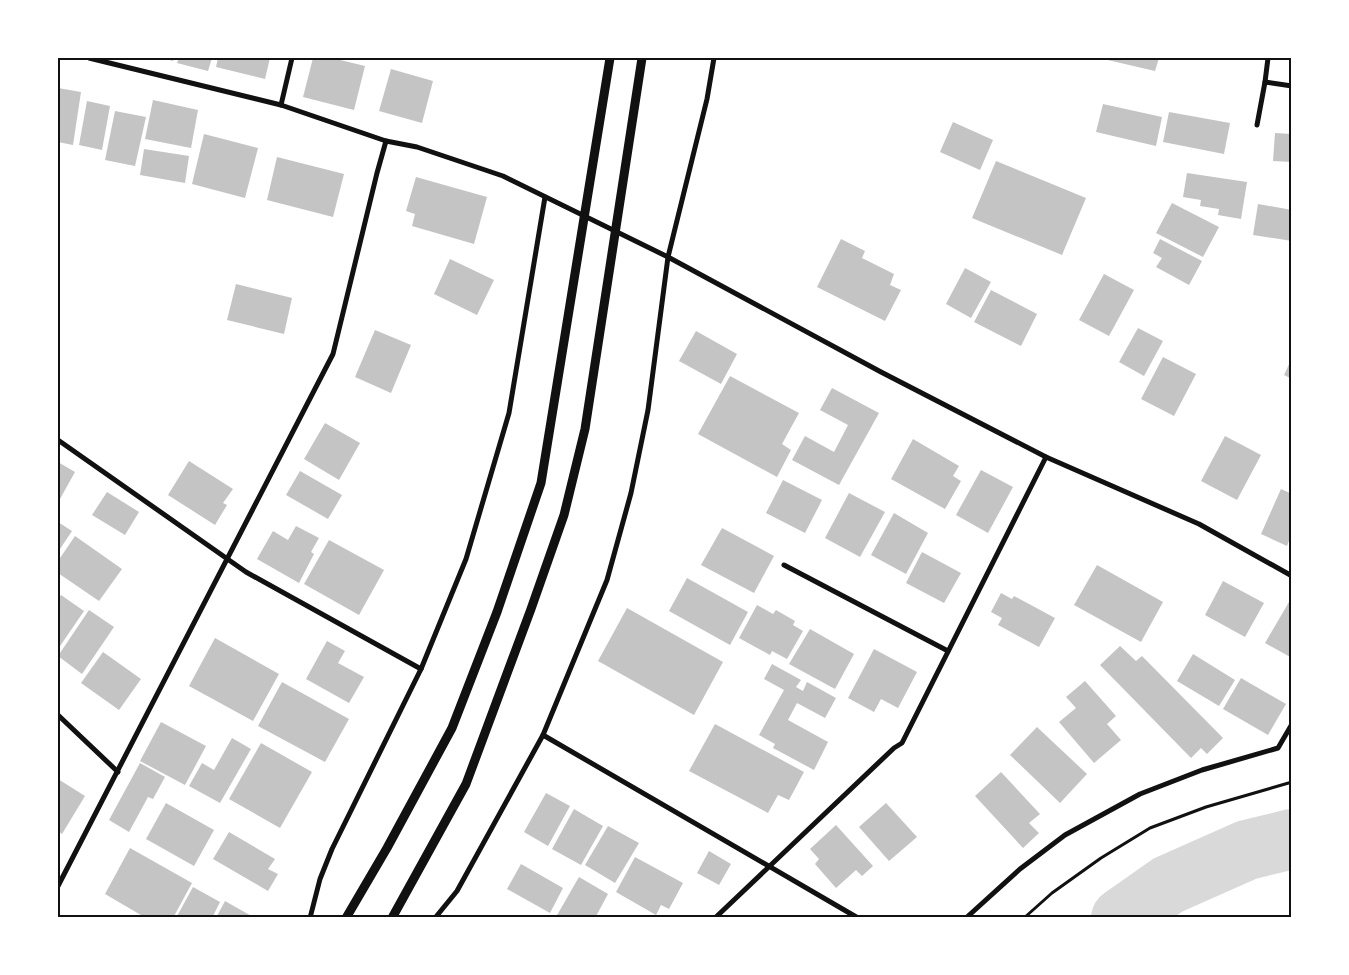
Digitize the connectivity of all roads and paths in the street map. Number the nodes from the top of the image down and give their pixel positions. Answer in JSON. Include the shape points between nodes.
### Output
{"nodes":[{"id":1,"x":89,"y":58,"type":"edge"},
{"id":2,"x":292,"y":58,"type":"edge"},
{"id":3,"x":610,"y":58,"type":"edge"},
{"id":4,"x":642,"y":58,"type":"edge"},
{"id":5,"x":714,"y":58,"type":"edge"},
{"id":6,"x":1268,"y":58,"type":"edge"},
{"id":7,"x":1265,"y":82,"type":"junction"},
{"id":8,"x":1292,"y":86,"type":"edge"},
{"id":9,"x":281,"y":105,"type":"junction"},
{"id":10,"x":1257,"y":125,"type":"dead end"},
{"id":11,"x":386,"y":141,"type":"junction"},
{"id":12,"x":545,"y":197,"type":"junction"},
{"id":13,"x":668,"y":257,"type":"junction"},
{"id":14,"x":58,"y":440,"type":"edge"},
{"id":15,"x":1046,"y":457,"type":"junction"},
{"id":16,"x":226,"y":558,"type":"junction"},
{"id":17,"x":784,"y":565,"type":"dead end"},
{"id":18,"x":1292,"y":576,"type":"edge"},
{"id":19,"x":948,"y":651,"type":"junction"},
{"id":20,"x":421,"y":670,"type":"junction"},
{"id":21,"x":58,"y":715,"type":"edge"},
{"id":22,"x":1292,"y":724,"type":"edge"},
{"id":23,"x":543,"y":736,"type":"junction"},
{"id":24,"x":118,"y":772,"type":"junction"},
{"id":25,"x":1292,"y":782,"type":"edge"},
{"id":26,"x":768,"y":867,"type":"junction"},
{"id":27,"x":58,"y":886,"type":"edge"},
{"id":28,"x":310,"y":918,"type":"edge"},
{"id":29,"x":346,"y":918,"type":"edge"},
{"id":30,"x":392,"y":918,"type":"edge"},
{"id":31,"x":435,"y":918,"type":"edge"},
{"id":32,"x":715,"y":918,"type":"edge"},
{"id":33,"x":858,"y":918,"type":"edge"},
{"id":34,"x":966,"y":918,"type":"edge"},
{"id":35,"x":1024,"y":918,"type":"edge"}],
"edges":[{"from":1,"to":9,"type":"street"},
{"from":2,"to":9,"type":"street"},
{"from":3,"to":29,"type":"street","via":[[540,483],[497,612],[452,728]]},
{"from":4,"to":30,"type":"street","via":[[586,429],[564,515],[466,784]]},
{"from":5,"to":13,"type":"street","via":[[707,100]]},
{"from":6,"to":7,"type":"street"},
{"from":7,"to":8,"type":"street"},
{"from":7,"to":10,"type":"street"},
{"from":9,"to":11,"type":"street"},
{"from":11,"to":12,"type":"street","via":[[417,147],[503,176]]},
{"from":11,"to":16,"type":"street","via":[[333,354]]},
{"from":12,"to":13,"type":"street"},
{"from":12,"to":20,"type":"street","via":[[509,413],[466,559]]},
{"from":13,"to":15,"type":"street"},
{"from":13,"to":23,"type":"street","via":[[648,410],[631,493],[607,580]]},
{"from":14,"to":16,"type":"street"},
{"from":15,"to":18,"type":"street","via":[[1199,524]]},
{"from":15,"to":19,"type":"street"},
{"from":16,"to":20,"type":"street"},
{"from":16,"to":24,"type":"street"},
{"from":17,"to":19,"type":"street"},
{"from":19,"to":26,"type":"street","via":[[902,743]]},
{"from":20,"to":28,"type":"street","via":[[332,849]]},
{"from":21,"to":24,"type":"street"},
{"from":22,"to":34,"type":"street","via":[[1278,748],[1202,770],[1140,794],[1065,835],[1020,868]]},
{"from":23,"to":26,"type":"street"},
{"from":23,"to":31,"type":"street","via":[[457,891]]},
{"from":24,"to":27,"type":"street"},
{"from":25,"to":35,"type":"path","via":[[1150,828],[1101,858]]},
{"from":26,"to":32,"type":"street"},
{"from":26,"to":33,"type":"street"}]}
